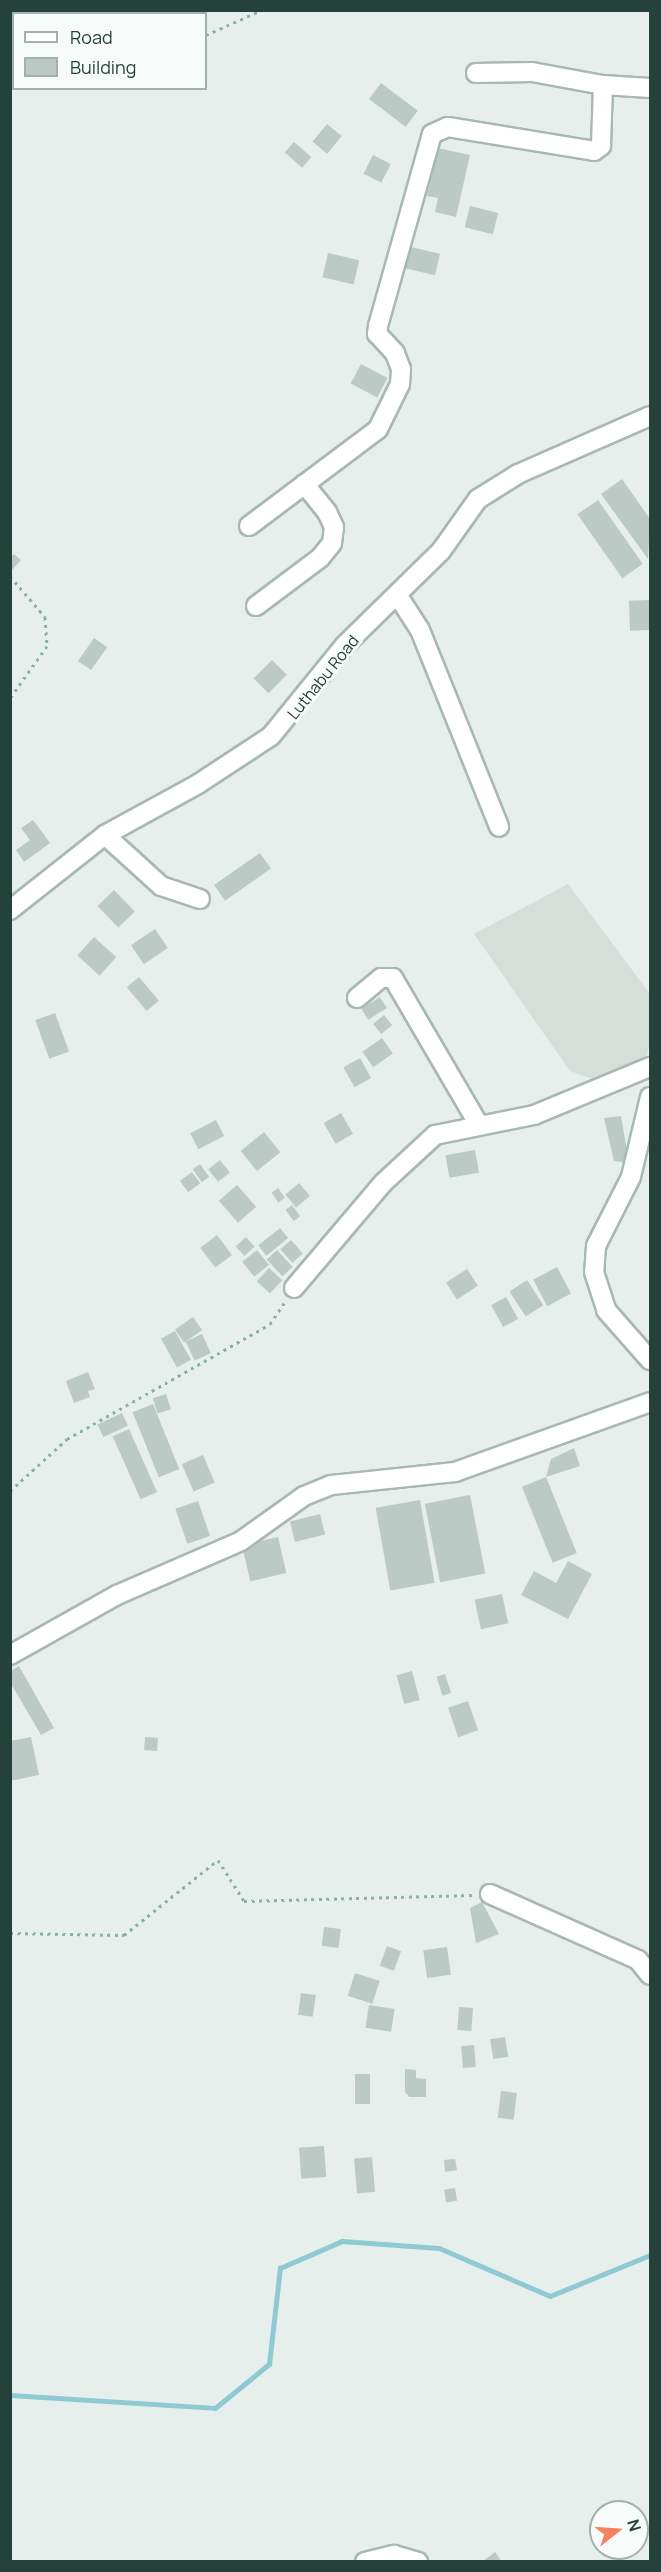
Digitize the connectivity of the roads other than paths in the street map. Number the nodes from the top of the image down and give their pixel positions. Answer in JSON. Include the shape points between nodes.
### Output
{"nodes":[{"id":1,"x":476,"y":72,"type":"dead end"},
{"id":2,"x":603,"y":85,"type":"junction"},
{"id":3,"x":651,"y":88,"type":"edge"},
{"id":4,"x":651,"y":416,"type":"edge"},
{"id":5,"x":304,"y":484,"type":"junction"},
{"id":6,"x":249,"y":526,"type":"dead end"},
{"id":7,"x":398,"y":596,"type":"junction"},
{"id":8,"x":256,"y":606,"type":"dead end"},
{"id":9,"x":499,"y":828,"type":"dead end"},
{"id":10,"x":105,"y":835,"type":"junction"},
{"id":11,"x":200,"y":899,"type":"dead end"},
{"id":12,"x":10,"y":910,"type":"edge"},
{"id":13,"x":357,"y":998,"type":"dead end"},
{"id":14,"x":651,"y":1067,"type":"edge"},
{"id":15,"x":651,"y":1097,"type":"edge"},
{"id":16,"x":479,"y":1125,"type":"junction"},
{"id":17,"x":294,"y":1288,"type":"road end"},
{"id":18,"x":651,"y":1360,"type":"edge"},
{"id":19,"x":651,"y":1402,"type":"edge"},
{"id":20,"x":10,"y":1656,"type":"edge"},
{"id":21,"x":490,"y":1894,"type":"road end"},
{"id":22,"x":651,"y":1976,"type":"edge"},
{"id":23,"x":365,"y":2562,"type":"edge"},
{"id":24,"x":418,"y":2562,"type":"edge"}],
"edges":[{"from":1,"to":2,"type":"street","via":[[532,72]]},
{"from":2,"to":3,"type":"street"},
{"from":2,"to":5,"type":"street","via":[[601,146],[594,151],[447,127],[432,134],[378,326],[377,334],[394,353],[401,369],[400,384],[378,429]]},
{"from":4,"to":7,"type":"street","name":"Luthabu Road","via":[[518,474],[478,499],[441,551]]},
{"from":5,"to":6,"type":"street"},
{"from":5,"to":8,"type":"street","via":[[327,512],[334,527],[332,543],[320,558]]},
{"from":7,"to":9,"type":"street","via":[[420,630]]},
{"from":7,"to":10,"type":"street","name":"Luthabu Road","via":[[345,645],[271,736],[198,784]]},
{"from":10,"to":11,"type":"street","via":[[162,886]]},
{"from":10,"to":12,"type":"street","name":"Luthabu Road"},
{"from":13,"to":16,"type":"street","via":[[381,978],[393,978]]},
{"from":14,"to":16,"type":"street","via":[[534,1115]]},
{"from":15,"to":18,"type":"street","via":[[631,1177],[596,1246],[594,1272],[606,1310]]},
{"from":16,"to":17,"type":"street","via":[[435,1135],[383,1184]]},
{"from":19,"to":20,"type":"street","via":[[455,1472],[331,1485],[304,1496],[241,1541],[117,1595]]},
{"from":21,"to":22,"type":"street","via":[[638,1960]]},
{"from":23,"to":24,"type":"street","via":[[394,2555]]}]}
